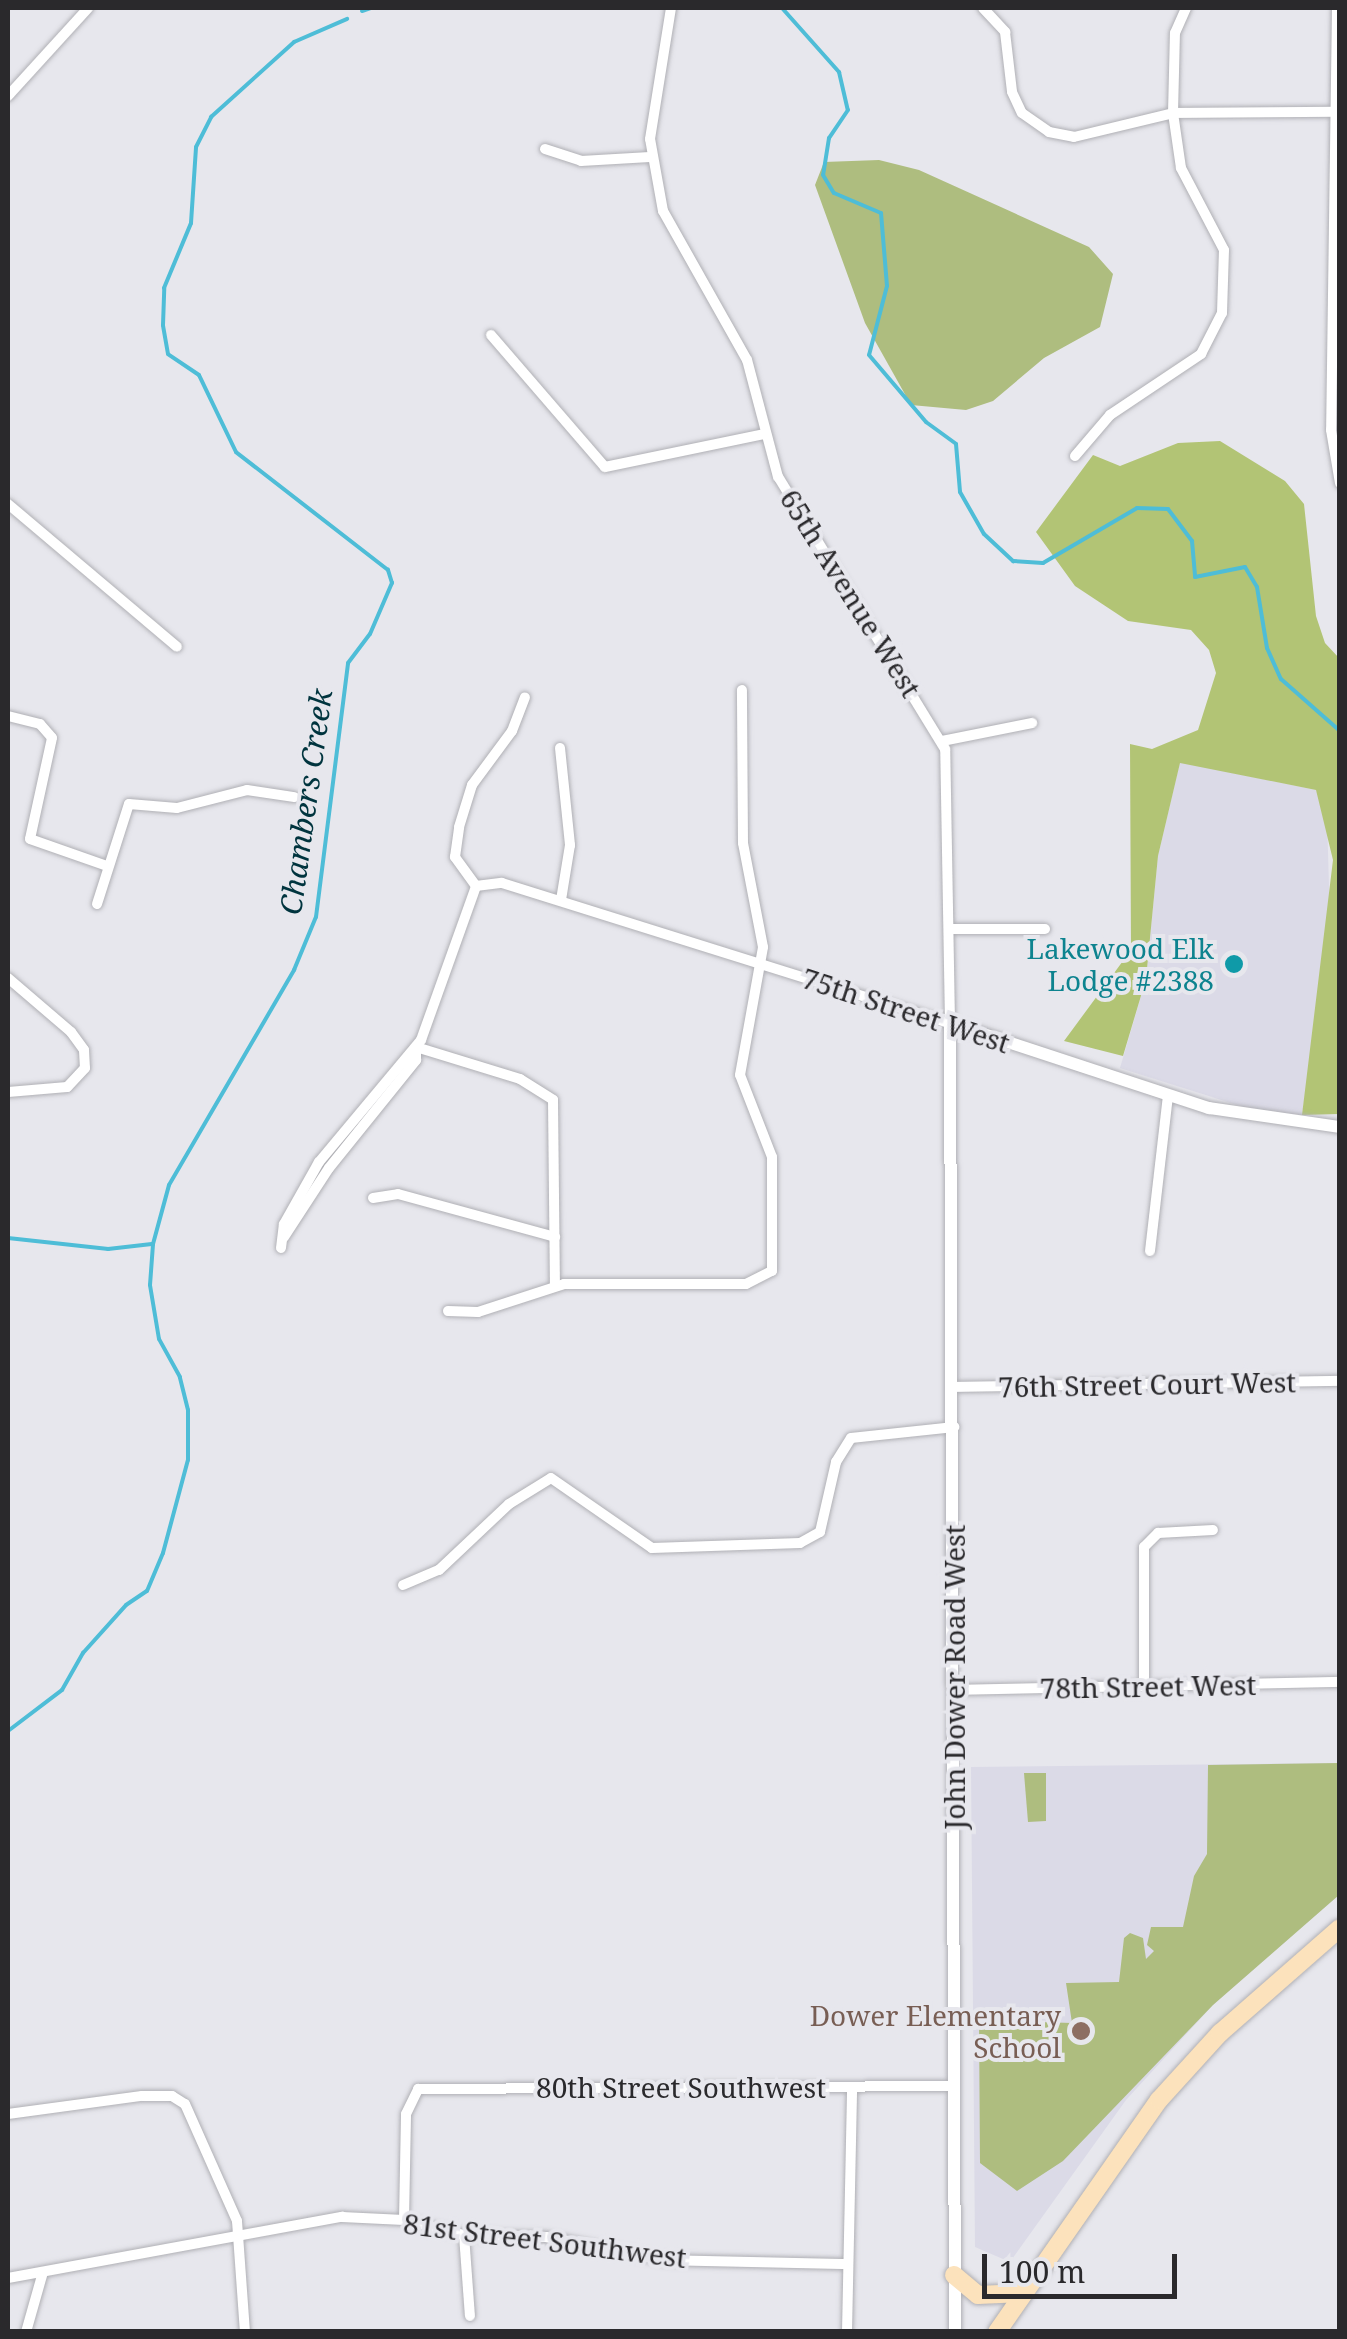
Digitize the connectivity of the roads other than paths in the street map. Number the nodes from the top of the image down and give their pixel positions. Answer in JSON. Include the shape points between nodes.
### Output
{"nodes":[{"id":1,"x":88,"y":8,"type":"edge"},
{"id":2,"x":670,"y":8,"type":"edge"},
{"id":3,"x":983,"y":8,"type":"edge"},
{"id":4,"x":1186,"y":8,"type":"edge"},
{"id":5,"x":1338,"y":8,"type":"edge"},
{"id":6,"x":8,"y":96,"type":"edge"},
{"id":7,"x":1332,"y":112,"type":"junction"},
{"id":8,"x":1173,"y":113,"type":"junction"},
{"id":9,"x":544,"y":149,"type":"dead end"},
{"id":10,"x":650,"y":157,"type":"junction"},
{"id":11,"x":1336,"y":264,"type":"edge"},
{"id":12,"x":491,"y":335,"type":"dead end"},
{"id":13,"x":764,"y":434,"type":"junction"},
{"id":14,"x":1074,"y":456,"type":"dead end"},
{"id":15,"x":1340,"y":483,"type":"edge"},
{"id":16,"x":8,"y":504,"type":"edge"},
{"id":17,"x":176,"y":646,"type":"dead end"},
{"id":18,"x":742,"y":690,"type":"dead end"},
{"id":19,"x":524,"y":696,"type":"dead end"},
{"id":20,"x":8,"y":716,"type":"edge"},
{"id":21,"x":1032,"y":723,"type":"dead end"},
{"id":22,"x":942,"y":741,"type":"junction"},
{"id":23,"x":560,"y":748,"type":"dead end"},
{"id":24,"x":294,"y":796,"type":"dead end"},
{"id":25,"x":107,"y":866,"type":"junction"},
{"id":26,"x":476,"y":886,"type":"junction"},
{"id":27,"x":561,"y":900,"type":"junction"},
{"id":28,"x":97,"y":904,"type":"dead end"},
{"id":29,"x":950,"y":929,"type":"junction"},
{"id":30,"x":1045,"y":930,"type":"dead end"},
{"id":31,"x":762,"y":964,"type":"junction"},
{"id":32,"x":8,"y":978,"type":"edge"},
{"id":33,"x":950,"y":1023,"type":"junction"},
{"id":34,"x":416,"y":1047,"type":"junction"},
{"id":35,"x":8,"y":1092,"type":"edge"},
{"id":36,"x":1168,"y":1096,"type":"junction"},
{"id":37,"x":1340,"y":1127,"type":"edge"},
{"id":38,"x":373,"y":1198,"type":"dead end"},
{"id":39,"x":556,"y":1237,"type":"junction"},
{"id":40,"x":283,"y":1242,"type":"dead end"},
{"id":41,"x":1150,"y":1251,"type":"dead end"},
{"id":42,"x":555,"y":1286,"type":"junction"},
{"id":43,"x":448,"y":1311,"type":"dead end"},
{"id":44,"x":1340,"y":1381,"type":"edge"},
{"id":45,"x":954,"y":1387,"type":"junction"},
{"id":46,"x":954,"y":1427,"type":"junction"},
{"id":47,"x":1212,"y":1530,"type":"dead end"},
{"id":48,"x":403,"y":1584,"type":"dead end"},
{"id":49,"x":1340,"y":1682,"type":"edge"},
{"id":50,"x":1144,"y":1686,"type":"junction"},
{"id":51,"x":956,"y":1690,"type":"junction"},
{"id":52,"x":1340,"y":1928,"type":"edge"},
{"id":53,"x":954,"y":2086,"type":"junction"},
{"id":54,"x":852,"y":2087,"type":"junction"},
{"id":55,"x":8,"y":2114,"type":"edge"},
{"id":56,"x":404,"y":2220,"type":"junction"},
{"id":57,"x":240,"y":2233,"type":"junction"},
{"id":58,"x":464,"y":2235,"type":"junction"},
{"id":59,"x":848,"y":2264,"type":"junction"},
{"id":60,"x":43,"y":2272,"type":"junction"},
{"id":61,"x":954,"y":2275,"type":"junction"},
{"id":62,"x":8,"y":2278,"type":"edge"},
{"id":63,"x":1023,"y":2293,"type":"junction"},
{"id":64,"x":470,"y":2316,"type":"dead end"},
{"id":65,"x":26,"y":2332,"type":"edge"},
{"id":66,"x":246,"y":2332,"type":"edge"},
{"id":67,"x":847,"y":2332,"type":"edge"},
{"id":68,"x":955,"y":2332,"type":"edge"},
{"id":69,"x":996,"y":2332,"type":"edge"}],
"edges":[{"from":1,"to":6,"type":"street"},
{"from":2,"to":10,"type":"street","name":"65th Avenue West","via":[[653,93]]},
{"from":3,"to":8,"type":"street","via":[[1006,32],[1016,104],[1042,129],[1074,137]]},
{"from":4,"to":8,"type":"street","via":[[1174,39]]},
{"from":5,"to":7,"type":"street"},
{"from":7,"to":8,"type":"street"},
{"from":7,"to":11,"type":"street"},
{"from":8,"to":14,"type":"street","via":[[1178,157],[1224,250],[1222,312],[1201,354],[1110,415]]},
{"from":9,"to":10,"type":"street","via":[[571,160]]},
{"from":10,"to":13,"type":"street","name":"65th Avenue West","via":[[678,246],[747,360]]},
{"from":11,"to":15,"type":"street","via":[[1331,430]]},
{"from":12,"to":13,"type":"street","via":[[605,467]]},
{"from":13,"to":22,"type":"street","name":"65th Avenue West","via":[[798,514]]},
{"from":16,"to":17,"type":"street"},
{"from":18,"to":31,"type":"street","via":[[744,843]]},
{"from":19,"to":26,"type":"street","via":[[512,732],[472,785],[459,827],[457,862]]},
{"from":20,"to":25,"type":"street","via":[[40,724],[52,738],[30,839]]},
{"from":21,"to":22,"type":"street"},
{"from":22,"to":29,"type":"street","name":"65th Avenue West"},
{"from":23,"to":27,"type":"street","via":[[570,844]]},
{"from":24,"to":25,"type":"street","via":[[246,790],[177,808],[134,802]]},
{"from":25,"to":28,"type":"street"},
{"from":26,"to":27,"type":"street","name":"75th Street West","via":[[499,882]]},
{"from":26,"to":34,"type":"street"},
{"from":27,"to":31,"type":"street","name":"75th Street West"},
{"from":29,"to":30,"type":"street"},
{"from":29,"to":33,"type":"street","name":"65th Avenue West"},
{"from":31,"to":33,"type":"street","name":"75th Street West"},
{"from":31,"to":42,"type":"street","via":[[740,1076],[772,1157],[775,1255],[765,1279]]},
{"from":32,"to":35,"type":"street","via":[[71,1032],[86,1068],[68,1088]]},
{"from":33,"to":36,"type":"street","name":"75th Street West"},
{"from":33,"to":45,"type":"street","name":"John Dower Road West"},
{"from":34,"to":39,"type":"street","via":[[520,1080],[550,1097]]},
{"from":34,"to":40,"type":"street","via":[[416,1060],[329,1168]]},
{"from":36,"to":37,"type":"street","name":"75th Street West","via":[[1259,1120]]},
{"from":36,"to":41,"type":"street"},
{"from":38,"to":39,"type":"street","via":[[398,1194]]},
{"from":39,"to":42,"type":"street"},
{"from":42,"to":43,"type":"street","via":[[478,1312]]},
{"from":44,"to":45,"type":"street","name":"76th Street Court West"},
{"from":45,"to":46,"type":"street","name":"John Dower Road West"},
{"from":46,"to":48,"type":"street","via":[[850,1438],[836,1462],[820,1532],[800,1544],[652,1548],[551,1478],[508,1504],[440,1570]]},
{"from":46,"to":51,"type":"street","name":"John Dower Road West"},
{"from":47,"to":50,"type":"street","via":[[1158,1533],[1149,1541],[1143,1557]]},
{"from":49,"to":50,"type":"street","name":"78th Street West"},
{"from":50,"to":51,"type":"street","name":"78th Street West"},
{"from":51,"to":53,"type":"street","name":"John Dower Road West"},
{"from":52,"to":63,"type":"main road","via":[[1194,2061],[1141,2123]]},
{"from":53,"to":54,"type":"street","name":"80th Street Southwest"},
{"from":53,"to":61,"type":"street","name":"John Dower Road West"},
{"from":54,"to":56,"type":"street","name":"80th Street Southwest","via":[[458,2088],[411,2095]]},
{"from":54,"to":59,"type":"street"},
{"from":55,"to":57,"type":"street","via":[[172,2096],[193,2115]]},
{"from":56,"to":57,"type":"street","name":"81st Street Southwest","via":[[311,2218]]},
{"from":56,"to":58,"type":"street","name":"81st Street Southwest"},
{"from":57,"to":60,"type":"street","name":"81st Street Southwest"},
{"from":57,"to":66,"type":"street"},
{"from":58,"to":59,"type":"street","name":"81st Street Southwest","via":[[546,2237],[665,2260]]},
{"from":58,"to":64,"type":"street"},
{"from":59,"to":67,"type":"street"},
{"from":60,"to":62,"type":"street","name":"81st Street Southwest"},
{"from":60,"to":65,"type":"street"},
{"from":61,"to":63,"type":"main road","via":[[978,2295]]},
{"from":61,"to":68,"type":"street","name":"John Dower Road West"},
{"from":63,"to":69,"type":"main road"}]}
